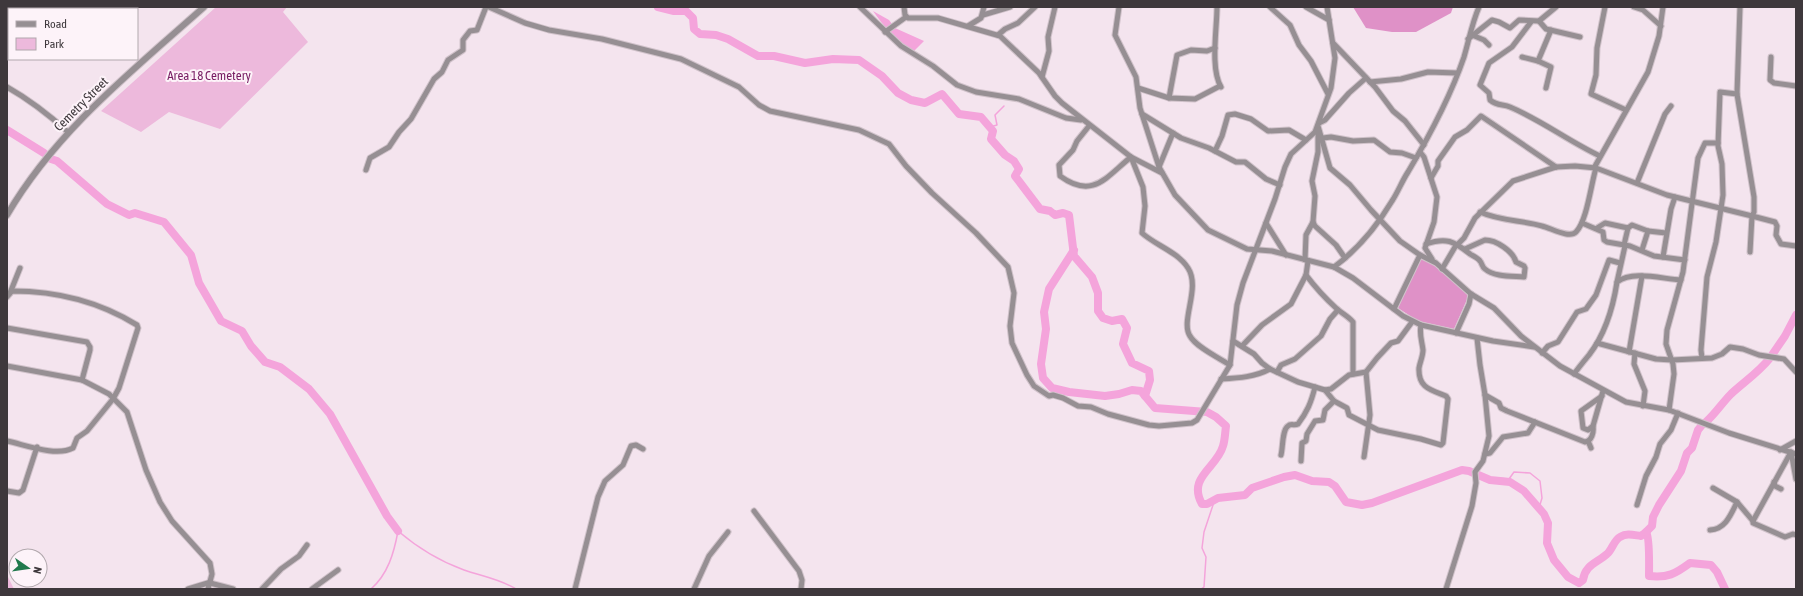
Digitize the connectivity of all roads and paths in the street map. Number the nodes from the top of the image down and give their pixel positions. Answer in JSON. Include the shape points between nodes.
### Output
{"nodes":[{"id":1,"x":204,"y":7,"type":"edge"},
{"id":2,"x":486,"y":7,"type":"edge"},
{"id":3,"x":489,"y":7,"type":"edge"},
{"id":4,"x":860,"y":7,"type":"edge"},
{"id":5,"x":904,"y":7,"type":"edge"},
{"id":6,"x":984,"y":7,"type":"edge"},
{"id":7,"x":1010,"y":7,"type":"edge"},
{"id":8,"x":1035,"y":7,"type":"edge"},
{"id":9,"x":1055,"y":7,"type":"edge"},
{"id":10,"x":1119,"y":7,"type":"edge"},
{"id":11,"x":1217,"y":7,"type":"edge"},
{"id":12,"x":1270,"y":7,"type":"edge"},
{"id":13,"x":1306,"y":7,"type":"edge"},
{"id":14,"x":1327,"y":7,"type":"edge"},
{"id":15,"x":1479,"y":7,"type":"edge"},
{"id":16,"x":1556,"y":7,"type":"edge"},
{"id":17,"x":1605,"y":7,"type":"edge"},
{"id":18,"x":1634,"y":7,"type":"edge"},
{"id":19,"x":1663,"y":7,"type":"edge"},
{"id":20,"x":1740,"y":7,"type":"edge"},
{"id":21,"x":983,"y":15,"type":"junction"},
{"id":22,"x":906,"y":17,"type":"junction"},
{"id":23,"x":1329,"y":20,"type":"junction"},
{"id":24,"x":1539,"y":21,"type":"junction"},
{"id":25,"x":1531,"y":22,"type":"junction"},
{"id":26,"x":968,"y":26,"type":"junction"},
{"id":27,"x":1661,"y":26,"type":"junction"},
{"id":28,"x":1551,"y":30,"type":"junction"},
{"id":29,"x":885,"y":32,"type":"junction"},
{"id":30,"x":998,"y":35,"type":"junction"},
{"id":31,"x":1470,"y":37,"type":"junction"},
{"id":32,"x":1580,"y":37,"type":"dead end"},
{"id":33,"x":1332,"y":43,"type":"junction"},
{"id":34,"x":1489,"y":45,"type":"dead end"},
{"id":35,"x":1215,"y":48,"type":"junction"},
{"id":36,"x":1522,"y":57,"type":"dead end"},
{"id":37,"x":1771,"y":57,"type":"dead end"},
{"id":38,"x":1538,"y":61,"type":"junction"},
{"id":39,"x":1457,"y":73,"type":"junction"},
{"id":40,"x":1042,"y":76,"type":"junction"},
{"id":41,"x":1368,"y":80,"type":"junction"},
{"id":42,"x":1796,"y":86,"type":"edge"},
{"id":43,"x":7,"y":87,"type":"edge"},
{"id":44,"x":1138,"y":88,"type":"junction"},
{"id":45,"x":1546,"y":88,"type":"dead end"},
{"id":46,"x":1328,"y":94,"type":"junction"},
{"id":47,"x":1737,"y":94,"type":"junction"},
{"id":48,"x":1169,"y":98,"type":"junction"},
{"id":49,"x":1671,"y":106,"type":"dead end"},
{"id":50,"x":1626,"y":110,"type":"junction"},
{"id":51,"x":1142,"y":114,"type":"junction"},
{"id":52,"x":1083,"y":120,"type":"junction"},
{"id":53,"x":1319,"y":125,"type":"junction"},
{"id":54,"x":1089,"y":126,"type":"junction"},
{"id":55,"x":68,"y":132,"type":"junction"},
{"id":56,"x":1173,"y":133,"type":"junction"},
{"id":57,"x":1323,"y":138,"type":"junction"},
{"id":58,"x":1306,"y":140,"type":"junction"},
{"id":59,"x":1718,"y":143,"type":"junction"},
{"id":60,"x":1424,"y":145,"type":"junction"},
{"id":61,"x":1216,"y":151,"type":"junction"},
{"id":62,"x":1420,"y":152,"type":"junction"},
{"id":63,"x":1600,"y":156,"type":"junction"},
{"id":64,"x":1130,"y":157,"type":"junction"},
{"id":65,"x":1416,"y":158,"type":"junction"},
{"id":66,"x":1159,"y":166,"type":"junction"},
{"id":67,"x":1556,"y":167,"type":"junction"},
{"id":68,"x":1595,"y":168,"type":"junction"},
{"id":69,"x":366,"y":170,"type":"dead end"},
{"id":70,"x":1162,"y":173,"type":"junction"},
{"id":71,"x":1432,"y":178,"type":"junction"},
{"id":72,"x":1637,"y":183,"type":"junction"},
{"id":73,"x":1280,"y":185,"type":"junction"},
{"id":74,"x":1675,"y":197,"type":"junction"},
{"id":75,"x":1693,"y":202,"type":"junction"},
{"id":76,"x":1720,"y":209,"type":"junction"},
{"id":77,"x":1480,"y":212,"type":"junction"},
{"id":78,"x":7,"y":215,"type":"edge"},
{"id":79,"x":1752,"y":216,"type":"junction"},
{"id":80,"x":1380,"y":219,"type":"junction"},
{"id":81,"x":1313,"y":222,"type":"junction"},
{"id":82,"x":1266,"y":223,"type":"junction"},
{"id":83,"x":1582,"y":224,"type":"junction"},
{"id":84,"x":1597,"y":228,"type":"junction"},
{"id":85,"x":1628,"y":228,"type":"junction"},
{"id":86,"x":1648,"y":231,"type":"junction"},
{"id":87,"x":1666,"y":233,"type":"junction"},
{"id":88,"x":1426,"y":244,"type":"junction"},
{"id":89,"x":1457,"y":244,"type":"junction"},
{"id":90,"x":1625,"y":245,"type":"junction"},
{"id":91,"x":1796,"y":246,"type":"edge"},
{"id":92,"x":1256,"y":249,"type":"junction"},
{"id":93,"x":1465,"y":249,"type":"junction"},
{"id":94,"x":1642,"y":250,"type":"junction"},
{"id":95,"x":1750,"y":252,"type":"dead end"},
{"id":96,"x":1286,"y":255,"type":"junction"},
{"id":97,"x":1420,"y":255,"type":"junction"},
{"id":98,"x":1663,"y":257,"type":"junction"},
{"id":99,"x":1345,"y":258,"type":"junction"},
{"id":100,"x":1306,"y":260,"type":"junction"},
{"id":101,"x":1685,"y":260,"type":"junction"},
{"id":102,"x":1436,"y":263,"type":"junction"},
{"id":103,"x":1620,"y":263,"type":"junction"},
{"id":104,"x":1334,"y":267,"type":"junction"},
{"id":105,"x":20,"y":268,"type":"dead end"},
{"id":106,"x":1442,"y":269,"type":"junction"},
{"id":107,"x":1306,"y":275,"type":"junction"},
{"id":108,"x":1642,"y":276,"type":"junction"},
{"id":109,"x":1681,"y":280,"type":"junction"},
{"id":110,"x":1617,"y":282,"type":"junction"},
{"id":111,"x":1471,"y":294,"type":"junction"},
{"id":112,"x":8,"y":295,"type":"edge"},
{"id":113,"x":1394,"y":309,"type":"junction"},
{"id":114,"x":1338,"y":310,"type":"junction"},
{"id":115,"x":1412,"y":322,"type":"junction"},
{"id":116,"x":1420,"y":325,"type":"junction"},
{"id":117,"x":7,"y":328,"type":"edge"},
{"id":118,"x":1456,"y":333,"type":"junction"},
{"id":119,"x":1477,"y":338,"type":"junction"},
{"id":120,"x":1233,"y":341,"type":"junction"},
{"id":121,"x":1597,"y":342,"type":"junction"},
{"id":122,"x":1242,"y":346,"type":"junction"},
{"id":123,"x":1535,"y":348,"type":"junction"},
{"id":124,"x":1628,"y":352,"type":"junction"},
{"id":125,"x":1542,"y":353,"type":"junction"},
{"id":126,"x":1635,"y":353,"type":"junction"},
{"id":127,"x":1702,"y":358,"type":"junction"},
{"id":128,"x":1672,"y":360,"type":"junction"},
{"id":129,"x":1230,"y":365,"type":"junction"},
{"id":130,"x":7,"y":366,"type":"edge"},
{"id":131,"x":1270,"y":369,"type":"junction"},
{"id":132,"x":1277,"y":372,"type":"junction"},
{"id":133,"x":1366,"y":372,"type":"junction"},
{"id":134,"x":1796,"y":372,"type":"edge"},
{"id":135,"x":1353,"y":374,"type":"junction"},
{"id":136,"x":1574,"y":374,"type":"junction"},
{"id":137,"x":1221,"y":379,"type":"junction"},
{"id":138,"x":82,"y":380,"type":"junction"},
{"id":139,"x":1315,"y":387,"type":"junction"},
{"id":140,"x":1325,"y":390,"type":"junction"},
{"id":141,"x":1603,"y":393,"type":"junction"},
{"id":142,"x":1485,"y":395,"type":"junction"},
{"id":143,"x":113,"y":399,"type":"junction"},
{"id":144,"x":1334,"y":400,"type":"junction"},
{"id":145,"x":1643,"y":406,"type":"junction"},
{"id":146,"x":1669,"y":410,"type":"junction"},
{"id":147,"x":1678,"y":413,"type":"junction"},
{"id":148,"x":1535,"y":422,"type":"junction"},
{"id":149,"x":1367,"y":425,"type":"junction"},
{"id":150,"x":1593,"y":426,"type":"junction"},
{"id":151,"x":7,"y":441,"type":"edge"},
{"id":152,"x":1588,"y":441,"type":"junction"},
{"id":153,"x":1796,"y":441,"type":"edge"},
{"id":154,"x":37,"y":447,"type":"junction"},
{"id":155,"x":1592,"y":448,"type":"dead end"},
{"id":156,"x":643,"y":449,"type":"dead end"},
{"id":157,"x":1780,"y":450,"type":"junction"},
{"id":158,"x":1793,"y":453,"type":"edge"},
{"id":159,"x":1485,"y":454,"type":"junction"},
{"id":160,"x":1282,"y":455,"type":"dead end"},
{"id":161,"x":1364,"y":457,"type":"dead end"},
{"id":162,"x":1301,"y":461,"type":"dead end"},
{"id":163,"x":1796,"y":480,"type":"edge"},
{"id":164,"x":1774,"y":482,"type":"junction"},
{"id":165,"x":1713,"y":488,"type":"dead end"},
{"id":166,"x":1781,"y":489,"type":"dead end"},
{"id":167,"x":7,"y":491,"type":"edge"},
{"id":168,"x":1737,"y":502,"type":"junction"},
{"id":169,"x":1637,"y":505,"type":"dead end"},
{"id":170,"x":754,"y":511,"type":"dead end"},
{"id":171,"x":1752,"y":521,"type":"junction"},
{"id":172,"x":1710,"y":530,"type":"dead end"},
{"id":173,"x":728,"y":532,"type":"dead end"},
{"id":174,"x":1795,"y":533,"type":"edge"},
{"id":175,"x":307,"y":545,"type":"dead end"},
{"id":176,"x":338,"y":570,"type":"dead end"},
{"id":177,"x":210,"y":582,"type":"junction"},
{"id":178,"x":188,"y":589,"type":"edge"},
{"id":179,"x":208,"y":589,"type":"edge"},
{"id":180,"x":233,"y":589,"type":"edge"},
{"id":181,"x":262,"y":589,"type":"edge"},
{"id":182,"x":312,"y":589,"type":"edge"},
{"id":183,"x":575,"y":589,"type":"edge"},
{"id":184,"x":694,"y":589,"type":"edge"},
{"id":185,"x":801,"y":589,"type":"edge"},
{"id":186,"x":1446,"y":589,"type":"edge"}],
"edges":[{"from":1,"to":55,"type":"street","name":"Cemetry Street","via":[[108,91]]},
{"from":2,"to":69,"type":"street","via":[[477,30],[470,30],[464,40],[463,50],[448,60],[411,119],[389,147],[370,158]]},
{"from":3,"to":137,"type":"street","via":[[525,23],[549,30],[681,60],[739,87],[770,111],[859,130],[889,144],[906,166],[966,222],[1008,267],[1014,293],[1010,326],[1012,343],[1034,386],[1045,394],[1063,398],[1078,406],[1091,407],[1150,425],[1182,425],[1197,420]]},
{"from":4,"to":29,"type":"street"},
{"from":5,"to":22,"type":"street"},
{"from":6,"to":21,"type":"street"},
{"from":7,"to":21,"type":"street"},
{"from":8,"to":30,"type":"street","via":[[1018,23]]},
{"from":9,"to":40,"type":"street","via":[[1048,36],[1049,51]]},
{"from":10,"to":44,"type":"street","via":[[1115,35],[1136,77]]},
{"from":11,"to":35,"type":"street"},
{"from":12,"to":46,"type":"street","via":[[1290,25]]},
{"from":13,"to":23,"type":"street"},
{"from":14,"to":23,"type":"street"},
{"from":15,"to":31,"type":"street"},
{"from":16,"to":24,"type":"street"},
{"from":17,"to":50,"type":"street","via":[[1597,48],[1596,76],[1591,94]]},
{"from":18,"to":27,"type":"street","via":[[1643,10]]},
{"from":19,"to":27,"type":"street"},
{"from":20,"to":47,"type":"street"},
{"from":21,"to":26,"type":"street"},
{"from":22,"to":26,"type":"street","via":[[938,18]]},
{"from":22,"to":29,"type":"street"},
{"from":23,"to":33,"type":"street"},
{"from":24,"to":25,"type":"street"},
{"from":24,"to":28,"type":"street","via":[[1542,26]]},
{"from":25,"to":31,"type":"street","via":[[1519,20],[1510,28],[1492,20]]},
{"from":25,"to":63,"type":"street","via":[[1512,47],[1489,63],[1480,85],[1494,104],[1510,107]]},
{"from":26,"to":30,"type":"street"},
{"from":27,"to":50,"type":"street","via":[[1648,72]]},
{"from":28,"to":32,"type":"street"},
{"from":28,"to":38,"type":"street"},
{"from":29,"to":52,"type":"street","via":[[957,85],[976,92],[1020,99],[1066,118]]},
{"from":30,"to":40,"type":"street"},
{"from":31,"to":34,"type":"street","via":[[1484,40]]},
{"from":31,"to":39,"type":"street"},
{"from":33,"to":41,"type":"street"},
{"from":33,"to":46,"type":"street","via":[[1335,67],[1332,88]]},
{"from":35,"to":48,"type":"street","via":[[1207,52],[1191,50],[1177,55]]},
{"from":35,"to":48,"type":"street","via":[[1217,75],[1221,87],[1197,99]]},
{"from":36,"to":38,"type":"street"},
{"from":37,"to":42,"type":"street","via":[[1770,80]]},
{"from":38,"to":45,"type":"street","via":[[1551,67]]},
{"from":39,"to":41,"type":"street","via":[[1428,72],[1400,79]]},
{"from":39,"to":60,"type":"street","via":[[1444,108]]},
{"from":40,"to":52,"type":"street","via":[[1055,96]]},
{"from":41,"to":53,"type":"street","via":[[1349,93]]},
{"from":41,"to":60,"type":"street"},
{"from":43,"to":55,"type":"street","via":[[34,103]]},
{"from":44,"to":48,"type":"street"},
{"from":44,"to":51,"type":"street"},
{"from":46,"to":53,"type":"street"},
{"from":47,"to":59,"type":"street","via":[[1720,92]]},
{"from":47,"to":79,"type":"street","via":[[1754,197]]},
{"from":49,"to":72,"type":"street","via":[[1665,114]]},
{"from":50,"to":63,"type":"street"},
{"from":51,"to":56,"type":"street"},
{"from":51,"to":66,"type":"street"},
{"from":52,"to":54,"type":"street"},
{"from":53,"to":57,"type":"street"},
{"from":53,"to":58,"type":"street"},
{"from":53,"to":81,"type":"street","via":[[1318,152],[1312,181],[1315,196]]},
{"from":54,"to":64,"type":"street"},
{"from":54,"to":64,"type":"street","via":[[1059,165],[1060,176],[1088,187],[1094,186],[1102,183]]},
{"from":55,"to":78,"type":"street","name":"Cemetry Street","via":[[43,161]]},
{"from":56,"to":61,"type":"street"},
{"from":56,"to":66,"type":"street"},
{"from":57,"to":65,"type":"street","via":[[1374,140],[1390,152]]},
{"from":57,"to":80,"type":"street","via":[[1324,153],[1330,168],[1350,185]]},
{"from":58,"to":61,"type":"street","via":[[1289,130],[1268,131],[1251,119],[1231,114],[1228,116]]},
{"from":58,"to":73,"type":"street","via":[[1291,154]]},
{"from":59,"to":75,"type":"street","via":[[1702,145]]},
{"from":59,"to":76,"type":"street","via":[[1723,195]]},
{"from":60,"to":62,"type":"street"},
{"from":61,"to":73,"type":"street","via":[[1236,162],[1245,162],[1266,179]]},
{"from":62,"to":65,"type":"street"},
{"from":62,"to":71,"type":"street"},
{"from":63,"to":68,"type":"street"},
{"from":64,"to":70,"type":"street"},
{"from":64,"to":129,"type":"street","via":[[1143,187],[1145,206],[1142,232],[1179,259],[1191,273],[1193,287],[1187,327],[1190,336]]},
{"from":65,"to":80,"type":"street"},
{"from":66,"to":70,"type":"street"},
{"from":67,"to":68,"type":"street"},
{"from":67,"to":71,"type":"street","via":[[1481,116],[1455,137],[1438,161]]},
{"from":67,"to":77,"type":"street","via":[[1518,178]]},
{"from":68,"to":72,"type":"street"},
{"from":68,"to":83,"type":"street"},
{"from":70,"to":92,"type":"street","via":[[1180,201],[1208,230],[1247,249]]},
{"from":71,"to":88,"type":"street","via":[[1436,207]]},
{"from":72,"to":74,"type":"street"},
{"from":73,"to":82,"type":"street"},
{"from":74,"to":75,"type":"street"},
{"from":74,"to":87,"type":"street"},
{"from":75,"to":76,"type":"street"},
{"from":75,"to":101,"type":"street"},
{"from":76,"to":79,"type":"street"},
{"from":76,"to":127,"type":"street","via":[[1708,277]]},
{"from":77,"to":83,"type":"street","via":[[1570,235]]},
{"from":77,"to":89,"type":"street","via":[[1472,221],[1464,238]]},
{"from":79,"to":91,"type":"street","via":[[1774,222],[1781,244]]},
{"from":79,"to":95,"type":"street"},
{"from":80,"to":97,"type":"street","via":[[1400,242]]},
{"from":80,"to":99,"type":"street"},
{"from":81,"to":99,"type":"street"},
{"from":81,"to":100,"type":"street","via":[[1306,235]]},
{"from":82,"to":92,"type":"street"},
{"from":82,"to":96,"type":"street"},
{"from":83,"to":84,"type":"street"},
{"from":84,"to":85,"type":"street","via":[[1608,223]]},
{"from":84,"to":90,"type":"street","via":[[1605,233],[1605,241]]},
{"from":85,"to":86,"type":"street","via":[[1632,225]]},
{"from":85,"to":90,"type":"street"},
{"from":86,"to":87,"type":"street"},
{"from":86,"to":94,"type":"street"},
{"from":87,"to":98,"type":"street"},
{"from":88,"to":89,"type":"street","via":[[1442,239]]},
{"from":88,"to":102,"type":"street","via":[[1425,251]]},
{"from":89,"to":93,"type":"street"},
{"from":89,"to":106,"type":"street"},
{"from":90,"to":94,"type":"street"},
{"from":90,"to":103,"type":"street"},
{"from":92,"to":96,"type":"street"},
{"from":92,"to":120,"type":"street","via":[[1237,305]]},
{"from":93,"to":93,"type":"street","via":[[1480,260],[1490,272],[1524,277],[1525,275],[1524,266],[1516,262],[1507,249],[1494,242],[1485,240]]},
{"from":94,"to":98,"type":"street"},
{"from":96,"to":100,"type":"street"},
{"from":97,"to":102,"type":"street"},
{"from":97,"to":113,"type":"street"},
{"from":98,"to":101,"type":"street"},
{"from":99,"to":104,"type":"street"},
{"from":100,"to":104,"type":"street"},
{"from":100,"to":107,"type":"street"},
{"from":101,"to":109,"type":"street"},
{"from":102,"to":106,"type":"street"},
{"from":103,"to":110,"type":"street"},
{"from":103,"to":125,"type":"street","via":[[1609,260],[1596,295],[1586,309],[1577,312],[1558,342],[1548,346]]},
{"from":104,"to":113,"type":"street"},
{"from":105,"to":112,"type":"street"},
{"from":106,"to":111,"type":"street"},
{"from":107,"to":114,"type":"street"},
{"from":107,"to":122,"type":"street","via":[[1288,306],[1262,325]]},
{"from":108,"to":109,"type":"street"},
{"from":108,"to":110,"type":"street","via":[[1623,278]]},
{"from":108,"to":124,"type":"street"},
{"from":109,"to":128,"type":"street","via":[[1667,330],[1666,344]]},
{"from":110,"to":121,"type":"street","via":[[1610,315]]},
{"from":111,"to":118,"type":"street"},
{"from":111,"to":123,"type":"street","via":[[1498,312]]},
{"from":112,"to":143,"type":"street","via":[[37,292],[76,298],[91,302],[136,325],[138,332],[123,379]]},
{"from":113,"to":115,"type":"street"},
{"from":114,"to":132,"type":"street","via":[[1321,336],[1295,359],[1281,365]]},
{"from":114,"to":135,"type":"street","via":[[1352,322]]},
{"from":115,"to":116,"type":"street"},
{"from":115,"to":133,"type":"street","via":[[1398,341],[1391,343]]},
{"from":116,"to":118,"type":"street"},
{"from":116,"to":149,"type":"street","via":[[1423,350],[1419,369],[1422,384],[1448,399],[1443,445],[1378,430]]},
{"from":117,"to":138,"type":"street","via":[[87,342],[90,350]]},
{"from":118,"to":119,"type":"street"},
{"from":119,"to":123,"type":"street"},
{"from":119,"to":142,"type":"street"},
{"from":120,"to":122,"type":"street"},
{"from":120,"to":129,"type":"street"},
{"from":121,"to":124,"type":"street"},
{"from":121,"to":136,"type":"street"},
{"from":122,"to":131,"type":"street"},
{"from":123,"to":125,"type":"street"},
{"from":124,"to":126,"type":"street"},
{"from":125,"to":136,"type":"street"},
{"from":126,"to":128,"type":"street"},
{"from":126,"to":145,"type":"street","via":[[1634,364],[1645,391]]},
{"from":127,"to":128,"type":"street"},
{"from":127,"to":134,"type":"street","via":[[1712,358],[1730,347],[1737,348],[1784,359]]},
{"from":128,"to":146,"type":"street","via":[[1673,392]]},
{"from":129,"to":137,"type":"street"},
{"from":130,"to":138,"type":"street"},
{"from":131,"to":132,"type":"street"},
{"from":131,"to":137,"type":"street","via":[[1248,377]]},
{"from":132,"to":139,"type":"street"},
{"from":133,"to":135,"type":"street"},
{"from":133,"to":149,"type":"street","via":[[1370,415]]},
{"from":135,"to":140,"type":"street","via":[[1331,389]]},
{"from":136,"to":141,"type":"street"},
{"from":138,"to":143,"type":"street"},
{"from":139,"to":140,"type":"street"},
{"from":139,"to":160,"type":"street","via":[[1307,412],[1298,424],[1288,425],[1286,428]]},
{"from":140,"to":144,"type":"street"},
{"from":141,"to":145,"type":"street"},
{"from":141,"to":150,"type":"street"},
{"from":141,"to":150,"type":"street","via":[[1581,411],[1583,428],[1588,430]]},
{"from":142,"to":148,"type":"street","via":[[1499,403],[1501,408]]},
{"from":142,"to":159,"type":"street","via":[[1488,436]]},
{"from":143,"to":154,"type":"street","via":[[87,431],[77,438],[73,448],[61,452]]},
{"from":143,"to":177,"type":"street","via":[[127,412],[146,470],[166,512],[180,532],[210,563]]},
{"from":144,"to":149,"type":"street","via":[[1347,408],[1352,417]]},
{"from":144,"to":162,"type":"street","via":[[1325,410],[1323,420],[1315,421],[1306,434],[1306,441],[1302,444]]},
{"from":145,"to":146,"type":"street"},
{"from":146,"to":147,"type":"street"},
{"from":147,"to":157,"type":"street"},
{"from":147,"to":169,"type":"street","via":[[1671,430],[1660,444]]},
{"from":148,"to":152,"type":"street"},
{"from":148,"to":159,"type":"street","via":[[1528,433],[1503,437],[1490,453]]},
{"from":149,"to":161,"type":"street"},
{"from":150,"to":152,"type":"street","via":[[1594,432]]},
{"from":151,"to":154,"type":"street"},
{"from":152,"to":155,"type":"street"},
{"from":153,"to":157,"type":"street"},
{"from":154,"to":167,"type":"street","via":[[23,490],[19,493]]},
{"from":156,"to":183,"type":"street","via":[[636,445],[631,446],[623,465],[609,477],[601,491]]},
{"from":157,"to":158,"type":"street"},
{"from":158,"to":163,"type":"street"},
{"from":158,"to":164,"type":"street"},
{"from":159,"to":186,"type":"street","via":[[1482,464],[1475,472],[1472,506]]},
{"from":164,"to":166,"type":"street","via":[[1775,486]]},
{"from":164,"to":171,"type":"street"},
{"from":165,"to":168,"type":"street"},
{"from":168,"to":171,"type":"street"},
{"from":168,"to":172,"type":"street","via":[[1725,524],[1716,530]]},
{"from":170,"to":185,"type":"street","via":[[799,571]]},
{"from":171,"to":174,"type":"street","via":[[1785,537]]},
{"from":173,"to":184,"type":"street","via":[[709,556]]},
{"from":175,"to":181,"type":"street","via":[[299,556],[281,569]]},
{"from":176,"to":182,"type":"street"},
{"from":177,"to":178,"type":"street"},
{"from":177,"to":179,"type":"street"},
{"from":177,"to":180,"type":"street"}]}
